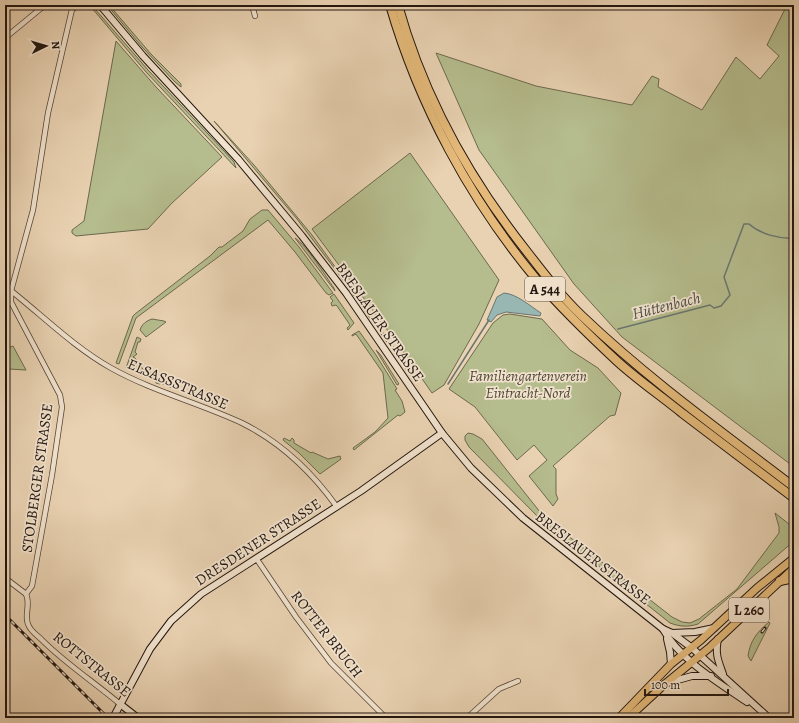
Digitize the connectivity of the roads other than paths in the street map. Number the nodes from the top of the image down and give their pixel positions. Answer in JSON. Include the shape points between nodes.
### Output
{"nodes":[{"id":1,"x":45,"y":5,"type":"edge"},
{"id":2,"x":80,"y":5,"type":"edge"},
{"id":3,"x":100,"y":5,"type":"edge"},
{"id":4,"x":252,"y":5,"type":"edge"},
{"id":5,"x":390,"y":5,"type":"edge"},
{"id":6,"x":398,"y":5,"type":"edge"},
{"id":7,"x":73,"y":7,"type":"edge"},
{"id":8,"x":255,"y":16,"type":"dead end"},
{"id":9,"x":5,"y":38,"type":"edge"},
{"id":10,"x":5,"y":286,"type":"edge"},
{"id":11,"x":11,"y":291,"type":"junction"},
{"id":12,"x":442,"y":433,"type":"junction"},
{"id":13,"x":794,"y":487,"type":"edge"},
{"id":14,"x":794,"y":498,"type":"edge"},
{"id":15,"x":337,"y":507,"type":"junction"},
{"id":16,"x":256,"y":558,"type":"junction"},
{"id":17,"x":794,"y":558,"type":"edge"},
{"id":18,"x":794,"y":568,"type":"edge"},
{"id":19,"x":5,"y":578,"type":"edge"},
{"id":20,"x":794,"y":578,"type":"edge"},
{"id":21,"x":780,"y":581,"type":"junction"},
{"id":22,"x":26,"y":594,"type":"junction"},
{"id":23,"x":714,"y":628,"type":"junction"},
{"id":24,"x":31,"y":630,"type":"joint"},
{"id":25,"x":669,"y":635,"type":"junction"},
{"id":26,"x":718,"y":639,"type":"junction"},
{"id":27,"x":692,"y":648,"type":"junction"},
{"id":28,"x":684,"y":654,"type":"junction"},
{"id":29,"x":701,"y":655,"type":"junction"},
{"id":30,"x":693,"y":662,"type":"junction"},
{"id":31,"x":671,"y":664,"type":"junction"},
{"id":32,"x":724,"y":675,"type":"junction"},
{"id":33,"x":710,"y":676,"type":"junction"},
{"id":34,"x":518,"y":682,"type":"dead end"},
{"id":35,"x":666,"y":684,"type":"junction"},
{"id":36,"x":120,"y":704,"type":"junction"},
{"id":37,"x":763,"y":712,"type":"junction"},
{"id":38,"x":112,"y":718,"type":"edge"},
{"id":39,"x":138,"y":718,"type":"edge"},
{"id":40,"x":386,"y":718,"type":"edge"},
{"id":41,"x":467,"y":718,"type":"edge"},
{"id":42,"x":619,"y":718,"type":"edge"},
{"id":43,"x":628,"y":718,"type":"edge"},
{"id":44,"x":769,"y":718,"type":"edge"}],
"edges":[{"from":1,"to":9,"type":"street"},
{"from":2,"to":7,"type":"street","name":"STOLBERGER STRASSE"},
{"from":3,"to":12,"type":"main road","name":"BRESLAUER STRASSE","via":[[143,56],[238,159],[302,236],[346,293]]},
{"from":4,"to":8,"type":"street"},
{"from":5,"to":14,"type":"highway","number":"A 544","via":[[414,74],[452,156],[504,238],[537,280],[619,363]]},
{"from":6,"to":13,"type":"highway","number":"A 544","via":[[422,72],[463,158],[494,208],[545,276],[581,315],[626,357]]},
{"from":7,"to":11,"type":"street","name":"STOLBERGER STRASSE","via":[[48,113],[33,210]]},
{"from":10,"to":11,"type":"street","name":"ELSASSSTRASSE"},
{"from":11,"to":15,"type":"street","name":"ELSASSSTRASSE","via":[[84,350],[111,368],[237,421],[270,440],[298,462]]},
{"from":11,"to":22,"type":"street","name":"STOLBERGER STRASSE","via":[[11,302],[60,395],[62,406],[34,579]]},
{"from":12,"to":15,"type":"main road","name":"DRESDENER STRASSE"},
{"from":12,"to":25,"type":"main road","name":"BRESLAUER STRASSE","via":[[471,468],[523,518]]},
{"from":15,"to":16,"type":"main road","name":"DRESDENER STRASSE"},
{"from":16,"to":36,"type":"main road","name":"DRESDENER STRASSE","via":[[202,594],[171,621],[150,649]]},
{"from":16,"to":40,"type":"street","name":"ROTTER BRUCH","via":[[331,663]]},
{"from":17,"to":23,"type":"main road","number":"L 260"},
{"from":18,"to":21,"type":"main road","number":"L 260"},
{"from":19,"to":22,"type":"street"},
{"from":20,"to":21,"type":"highway"},
{"from":21,"to":26,"type":"main road","number":"L 260"},
{"from":22,"to":24,"type":"street","name":"STOLBERGER STRASSE","via":[[29,603],[26,618]]},
{"from":23,"to":25,"type":"main road"},
{"from":23,"to":27,"type":"main road","number":"L 260"},
{"from":24,"to":36,"type":"street","name":"ROTTSTRASSE","via":[[59,656]]},
{"from":25,"to":27,"type":"main road","name":"BRESLAUER STRASSE"},
{"from":25,"to":28,"type":"main road","name":"BRESLAUER STRASSE"},
{"from":25,"to":31,"type":"main road"},
{"from":26,"to":29,"type":"main road","number":"L 260"},
{"from":26,"to":32,"type":"main road","via":[[716,655]]},
{"from":27,"to":28,"type":"main road","number":"L 260"},
{"from":27,"to":29,"type":"main road","name":"BRESLAUER STRASSE"},
{"from":28,"to":30,"type":"main road","name":"BRESLAUER STRASSE"},
{"from":28,"to":31,"type":"main road","number":"L 260"},
{"from":29,"to":30,"type":"main road","number":"L 260"},
{"from":29,"to":32,"type":"main road","name":"BRESLAUER STRASSE"},
{"from":30,"to":33,"type":"main road","name":"BRESLAUER STRASSE"},
{"from":30,"to":35,"type":"main road","number":"L 260"},
{"from":31,"to":42,"type":"main road","number":"L 260"},
{"from":32,"to":37,"type":"main road","name":"BRESLAUER STRASSE"},
{"from":33,"to":35,"type":"main road","via":[[685,677]]},
{"from":33,"to":37,"type":"main road","name":"BRESLAUER STRASSE"},
{"from":34,"to":41,"type":"street","via":[[499,689]]},
{"from":35,"to":43,"type":"main road","number":"L 260"},
{"from":36,"to":38,"type":"main road","name":"DRESDENER STRASSE"},
{"from":36,"to":39,"type":"main road","name":"ROTTSTRASSE"},
{"from":37,"to":44,"type":"main road"}]}
